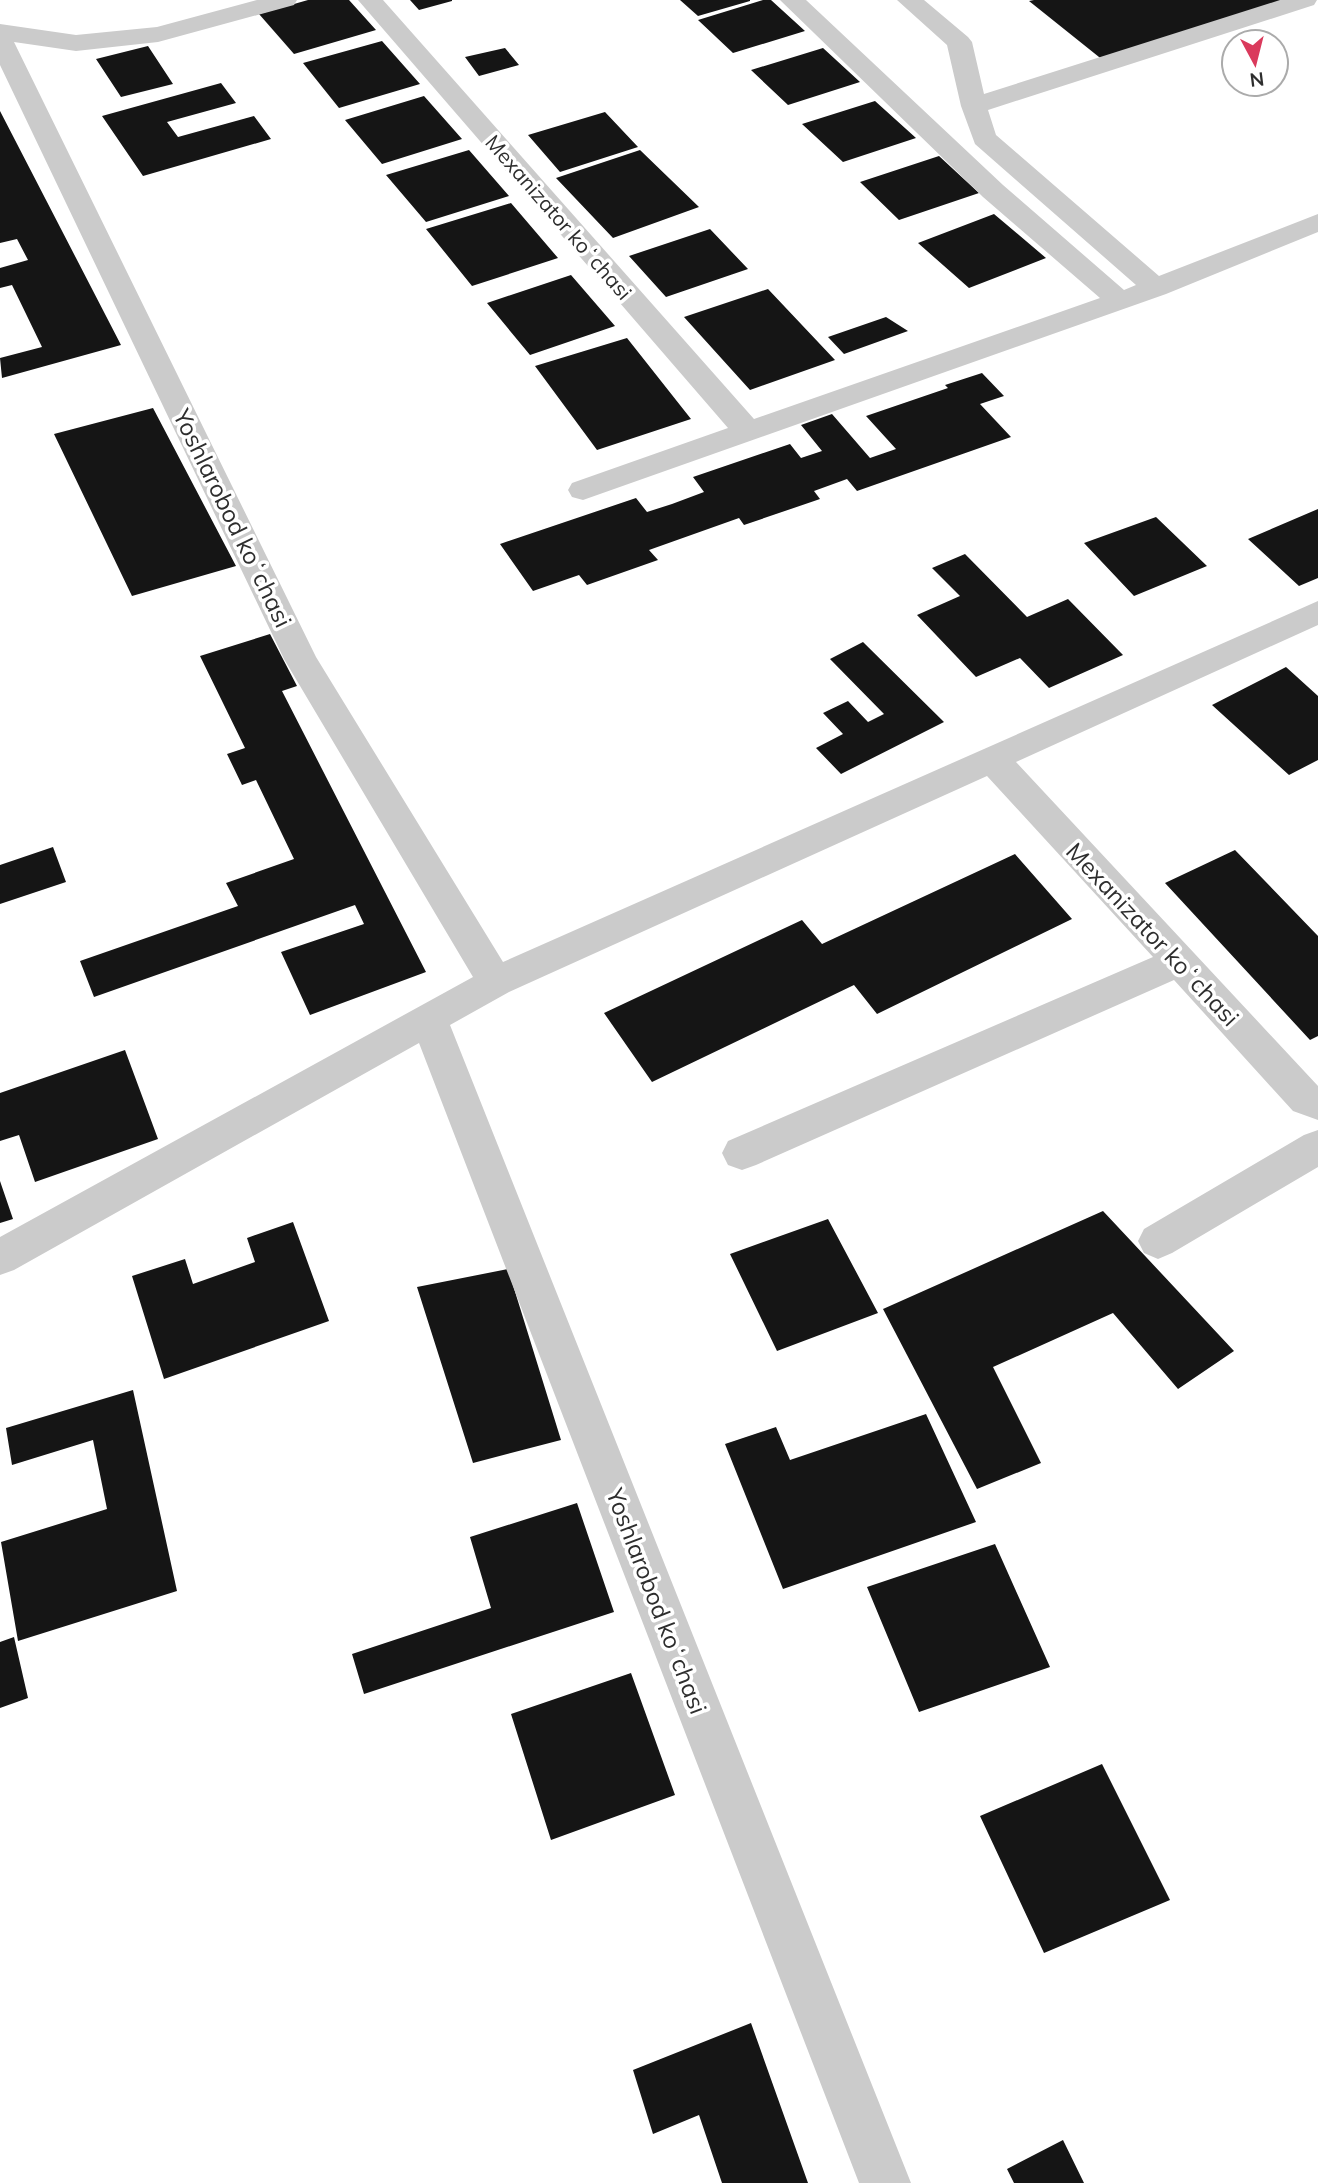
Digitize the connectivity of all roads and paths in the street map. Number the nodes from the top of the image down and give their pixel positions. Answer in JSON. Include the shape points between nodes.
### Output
{"nodes":[{"id":1,"x":285,"y":0,"type":"edge"},
{"id":2,"x":370,"y":0,"type":"edge"},
{"id":3,"x":792,"y":0,"type":"edge"},
{"id":4,"x":909,"y":0,"type":"edge"},
{"id":5,"x":1305,"y":0,"type":"edge"},
{"id":6,"x":0,"y":32,"type":"edge"},
{"id":7,"x":158,"y":34,"type":"junction"},
{"id":8,"x":0,"y":38,"type":"edge"},
{"id":9,"x":14,"y":68,"type":"junction"},
{"id":10,"x":974,"y":107,"type":"junction"},
{"id":11,"x":1318,"y":222,"type":"edge"},
{"id":12,"x":1156,"y":288,"type":"junction"},
{"id":13,"x":1120,"y":301,"type":"junction"},
{"id":14,"x":748,"y":433,"type":"junction"},
{"id":15,"x":583,"y":490,"type":"dead end"},
{"id":16,"x":1318,"y":612,"type":"edge"},
{"id":17,"x":992,"y":759,"type":"junction"},
{"id":18,"x":1179,"y":962,"type":"junction"},
{"id":19,"x":496,"y":982,"type":"junction"},
{"id":20,"x":429,"y":1019,"type":"junction"},
{"id":21,"x":1318,"y":1104,"type":"edge"},
{"id":22,"x":1318,"y":1147,"type":"edge"},
{"id":23,"x":741,"y":1153,"type":"dead end"},
{"id":24,"x":1158,"y":1241,"type":"dead end"},
{"id":25,"x":0,"y":1256,"type":"edge"},
{"id":26,"x":885,"y":2183,"type":"edge"}],
"edges":[{"from":1,"to":7,"type":"street"},
{"from":2,"to":14,"type":"street","name":"Mexanizator koʻchasi"},
{"from":3,"to":13,"type":"street","via":[[993,191]]},
{"from":4,"to":10,"type":"street","via":[[960,42]]},
{"from":5,"to":10,"type":"street"},
{"from":6,"to":7,"type":"street","via":[[76,43]]},
{"from":7,"to":9,"type":"street"},
{"from":8,"to":9,"type":"street","name":"Yoshlarobod koʻchasi"},
{"from":9,"to":19,"type":"street","name":"Yoshlarobod koʻchasi","via":[[301,659]]},
{"from":10,"to":12,"type":"street","via":[[984,138]]},
{"from":11,"to":12,"type":"street"},
{"from":12,"to":13,"type":"street"},
{"from":13,"to":14,"type":"street"},
{"from":14,"to":15,"type":"street"},
{"from":16,"to":17,"type":"street"},
{"from":17,"to":18,"type":"street","name":"Mexanizator koʻchasi"},
{"from":17,"to":19,"type":"street"},
{"from":18,"to":21,"type":"street","name":"Mexanizator koʻchasi","via":[[1307,1100]]},
{"from":18,"to":23,"type":"street"},
{"from":19,"to":20,"type":"street"},
{"from":20,"to":25,"type":"street"},
{"from":20,"to":26,"type":"street","name":"Yoshlarobod koʻchasi"},
{"from":22,"to":24,"type":"street"}]}
